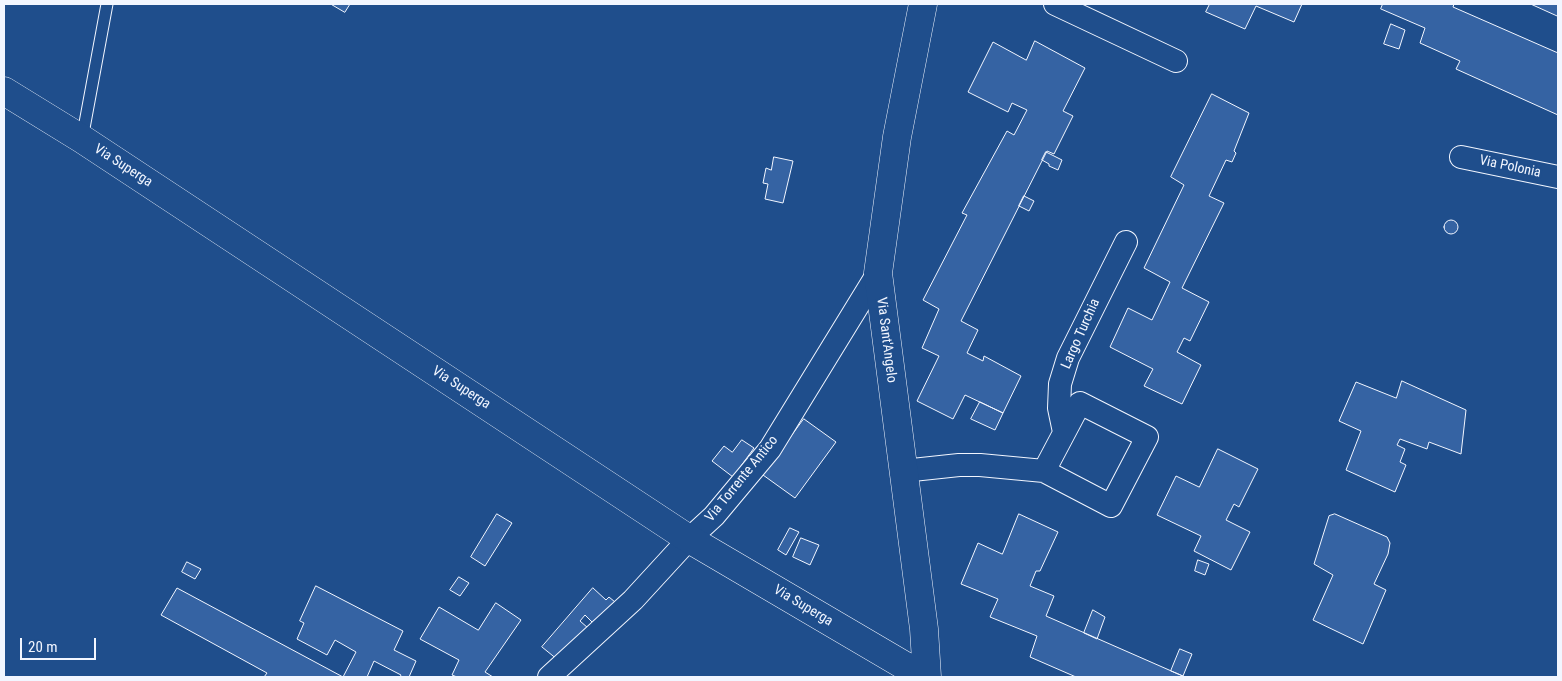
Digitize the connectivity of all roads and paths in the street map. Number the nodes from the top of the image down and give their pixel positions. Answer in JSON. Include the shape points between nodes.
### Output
{"nodes":[{"id":1,"x":106,"y":4,"type":"edge"},
{"id":2,"x":923,"y":4,"type":"edge"},
{"id":3,"x":1054,"y":4,"type":"edge"},
{"id":4,"x":1176,"y":61,"type":"dead end"},
{"id":5,"x":4,"y":90,"type":"edge"},
{"id":6,"x":82,"y":139,"type":"junction"},
{"id":7,"x":1461,"y":157,"type":"dead end"},
{"id":8,"x":1558,"y":177,"type":"edge"},
{"id":9,"x":1126,"y":242,"type":"dead end"},
{"id":10,"x":878,"y":273,"type":"junction"},
{"id":11,"x":1064,"y":432,"type":"junction"},
{"id":12,"x":903,"y":471,"type":"junction"},
{"id":13,"x":1044,"y":471,"type":"junction"},
{"id":14,"x":689,"y":538,"type":"junction"},
{"id":15,"x":549,"y":677,"type":"edge"},
{"id":16,"x":925,"y":677,"type":"edge"}],
"edges":[{"from":1,"to":6,"type":"lane"},
{"from":2,"to":10,"type":"street","name":"Via Sant'Angelo","via":[[897,137]]},
{"from":3,"to":4,"type":"street"},
{"from":5,"to":6,"type":"street","name":"Via Superga"},
{"from":6,"to":14,"type":"street","name":"Via Superga"},
{"from":7,"to":8,"type":"street","name":"Via Polonia"},
{"from":9,"to":11,"type":"street","name":"Largo Turchia","via":[[1068,358],[1060,384],[1059,408]]},
{"from":10,"to":12,"type":"street","name":"Via Sant'Angelo"},
{"from":10,"to":14,"type":"street","name":"Via Torrente Antico","via":[[770,449],[714,516]]},
{"from":11,"to":13,"type":"street"},
{"from":11,"to":13,"type":"street","via":[[1080,403],[1147,437],[1112,506]]},
{"from":12,"to":13,"type":"street","via":[[980,465]]},
{"from":12,"to":16,"type":"street","name":"Via Sant'Angelo","via":[[924,628]]},
{"from":14,"to":15,"type":"street","name":"Via Torrente Antico","via":[[633,600]]},
{"from":14,"to":16,"type":"street","name":"Via Superga"}]}
